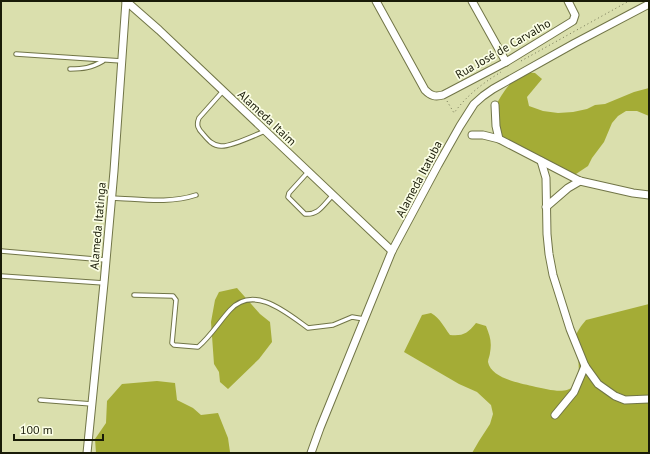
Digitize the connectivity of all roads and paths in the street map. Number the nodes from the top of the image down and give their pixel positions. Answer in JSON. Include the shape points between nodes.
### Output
{"nodes":[{"id":1,"x":126,"y":1,"type":"edge"},
{"id":2,"x":376,"y":1,"type":"edge"},
{"id":3,"x":472,"y":1,"type":"edge"},
{"id":4,"x":568,"y":1,"type":"edge"},
{"id":5,"x":629,"y":1,"type":"edge"},
{"id":6,"x":649,"y":4,"type":"edge"},
{"id":7,"x":16,"y":54,"type":"dead end"},
{"id":8,"x":104,"y":60,"type":"junction"},
{"id":9,"x":122,"y":61,"type":"junction"},
{"id":10,"x":506,"y":62,"type":"junction"},
{"id":11,"x":516,"y":64,"type":"dead end"},
{"id":12,"x":70,"y":69,"type":"dead end"},
{"id":13,"x":503,"y":72,"type":"dead end"},
{"id":14,"x":223,"y":91,"type":"junction"},
{"id":15,"x":443,"y":95,"type":"junction"},
{"id":16,"x":495,"y":106,"type":"dead end"},
{"id":17,"x":265,"y":131,"type":"junction"},
{"id":18,"x":472,"y":135,"type":"dead end"},
{"id":19,"x":499,"y":139,"type":"junction"},
{"id":20,"x":541,"y":162,"type":"junction"},
{"id":21,"x":308,"y":172,"type":"junction"},
{"id":22,"x":580,"y":181,"type":"junction"},
{"id":23,"x":196,"y":195,"type":"dead end"},
{"id":24,"x":332,"y":195,"type":"junction"},
{"id":25,"x":649,"y":195,"type":"edge"},
{"id":26,"x":112,"y":198,"type":"junction"},
{"id":27,"x":546,"y":207,"type":"junction"},
{"id":28,"x":1,"y":251,"type":"edge"},
{"id":29,"x":392,"y":251,"type":"junction"},
{"id":30,"x":106,"y":260,"type":"junction"},
{"id":31,"x":1,"y":276,"type":"edge"},
{"id":32,"x":104,"y":283,"type":"junction"},
{"id":33,"x":134,"y":295,"type":"dead end"},
{"id":34,"x":364,"y":319,"type":"junction"},
{"id":35,"x":585,"y":366,"type":"junction"},
{"id":36,"x":649,"y":399,"type":"edge"},
{"id":37,"x":40,"y":400,"type":"dead end"},
{"id":38,"x":637,"y":400,"type":"junction"},
{"id":39,"x":92,"y":404,"type":"junction"},
{"id":40,"x":649,"y":405,"type":"edge"},
{"id":41,"x":555,"y":416,"type":"dead end"},
{"id":42,"x":87,"y":453,"type":"edge"},
{"id":43,"x":311,"y":453,"type":"edge"}],
"edges":[{"from":1,"to":9,"type":"street","name":"Alameda Itatinga"},
{"from":1,"to":14,"type":"street","name":"Alameda Itaim"},
{"from":2,"to":15,"type":"street","via":[[425,90],[429,95]]},
{"from":3,"to":10,"type":"street"},
{"from":4,"to":10,"type":"street","name":"Rua José de Carvalho","via":[[575,15],[573,21]]},
{"from":5,"to":11,"type":"path"},
{"from":6,"to":29,"type":"street","name":"Alameda Itatuba","via":[[575,43],[483,96],[474,104]]},
{"from":7,"to":8,"type":"lane"},
{"from":8,"to":9,"type":"lane"},
{"from":8,"to":12,"type":"lane","via":[[85,69]]},
{"from":9,"to":26,"type":"street","name":"Alameda Itatinga"},
{"from":10,"to":15,"type":"street","name":"Rua José de Carvalho"},
{"from":13,"to":15,"type":"path","via":[[482,83],[462,101],[454,113]]},
{"from":14,"to":17,"type":"street","name":"Alameda Itaim"},
{"from":14,"to":17,"type":"lane","via":[[197,123],[198,128],[212,144],[222,146]]},
{"from":16,"to":19,"type":"street"},
{"from":17,"to":21,"type":"street","name":"Alameda Itaim"},
{"from":18,"to":19,"type":"street"},
{"from":19,"to":20,"type":"street"},
{"from":20,"to":22,"type":"street"},
{"from":20,"to":27,"type":"street","via":[[546,178]]},
{"from":21,"to":24,"type":"street","name":"Alameda Itaim"},
{"from":21,"to":24,"type":"lane","via":[[288,197],[305,214],[316,212]]},
{"from":22,"to":25,"type":"street","via":[[633,194]]},
{"from":22,"to":27,"type":"street"},
{"from":23,"to":26,"type":"lane","via":[[170,200]]},
{"from":24,"to":29,"type":"street","name":"Alameda Itaim"},
{"from":26,"to":30,"type":"street","name":"Alameda Itatinga"},
{"from":27,"to":35,"type":"street","via":[[553,275]]},
{"from":28,"to":30,"type":"lane"},
{"from":29,"to":34,"type":"street","name":"Alameda Itatuba"},
{"from":30,"to":32,"type":"street","name":"Alameda Itatinga"},
{"from":31,"to":32,"type":"lane"},
{"from":32,"to":39,"type":"street","name":"Alameda Itatinga"},
{"from":33,"to":34,"type":"lane","via":[[173,296],[176,300],[172,343],[174,345],[198,347],[205,342],[230,309],[240,302],[252,299],[277,306],[308,328],[333,325],[352,318]]},
{"from":34,"to":43,"type":"street","name":"Alameda Itatuba"},
{"from":35,"to":38,"type":"street","via":[[592,377],[608,392],[625,400]]},
{"from":35,"to":41,"type":"street","via":[[574,392]]},
{"from":36,"to":38,"type":"street"},
{"from":37,"to":39,"type":"lane"},
{"from":38,"to":40,"type":"street"},
{"from":39,"to":42,"type":"street","name":"Alameda Itatinga"}]}
